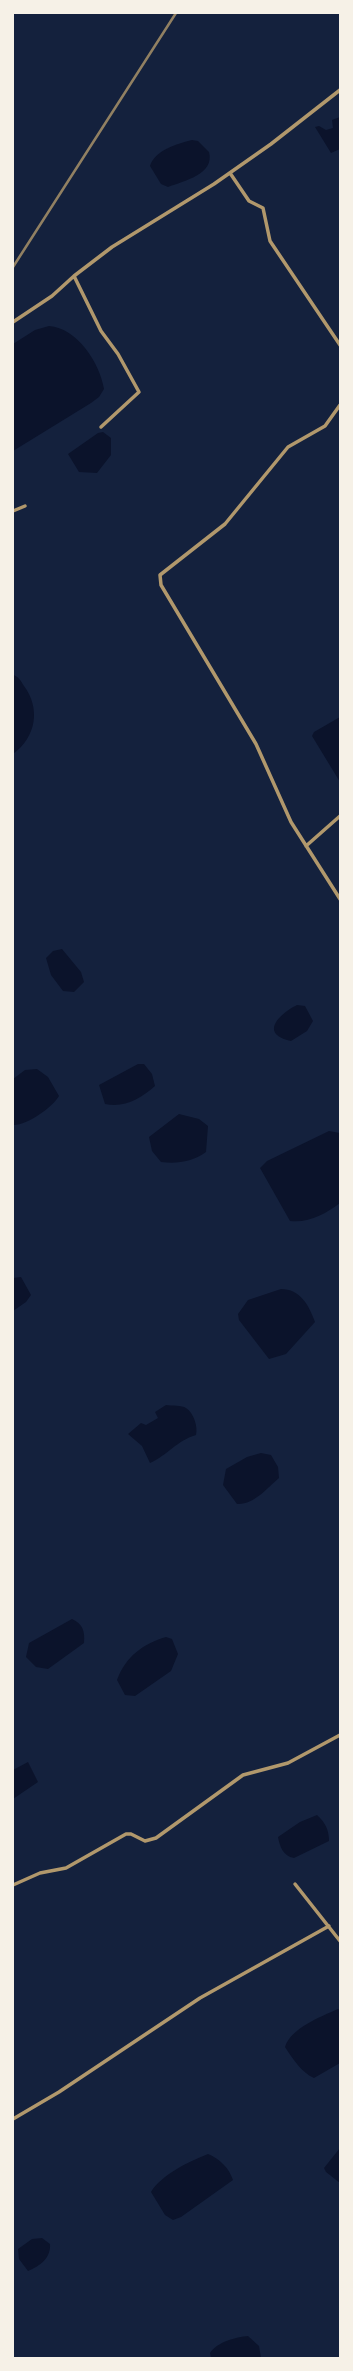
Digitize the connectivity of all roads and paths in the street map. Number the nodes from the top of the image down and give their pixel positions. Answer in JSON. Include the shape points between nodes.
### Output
{"nodes":[{"id":1,"x":340,"y":90,"type":"edge"},
{"id":2,"x":230,"y":173,"type":"junction"},
{"id":3,"x":74,"y":276,"type":"junction"},
{"id":4,"x":13,"y":322,"type":"edge"},
{"id":5,"x":340,"y":345,"type":"edge"},
{"id":6,"x":340,"y":405,"type":"edge"},
{"id":7,"x":101,"y":426,"type":"dead end"},
{"id":8,"x":25,"y":506,"type":"dead end"},
{"id":9,"x":13,"y":511,"type":"edge"},
{"id":10,"x":340,"y":816,"type":"edge"},
{"id":11,"x":306,"y":846,"type":"junction"},
{"id":12,"x":340,"y":899,"type":"edge"},
{"id":13,"x":340,"y":1735,"type":"edge"},
{"id":14,"x":295,"y":1884,"type":"dead end"},
{"id":15,"x":13,"y":1885,"type":"edge"},
{"id":16,"x":329,"y":1926,"type":"junction"},
{"id":17,"x":340,"y":1941,"type":"edge"},
{"id":18,"x":13,"y":2119,"type":"edge"}],
"edges":[{"from":1,"to":2,"type":"street"},
{"from":2,"to":3,"type":"street","via":[[112,247]]},
{"from":2,"to":5,"type":"street","via":[[249,201],[263,208],[270,241]]},
{"from":3,"to":4,"type":"street","via":[[52,296]]},
{"from":3,"to":7,"type":"street","via":[[101,331],[118,354],[139,392]]},
{"from":6,"to":11,"type":"street","via":[[325,426],[288,447],[225,524],[160,575],[161,585],[256,744],[291,822]]},
{"from":8,"to":9,"type":"street"},
{"from":10,"to":11,"type":"street"},
{"from":11,"to":12,"type":"street"},
{"from":13,"to":15,"type":"street","via":[[288,1763],[243,1776],[156,1838],[145,1841],[126,1834],[66,1868],[40,1872]]},
{"from":14,"to":16,"type":"street"},
{"from":16,"to":17,"type":"street"},
{"from":16,"to":18,"type":"street","via":[[200,1998],[59,2092]]}]}
